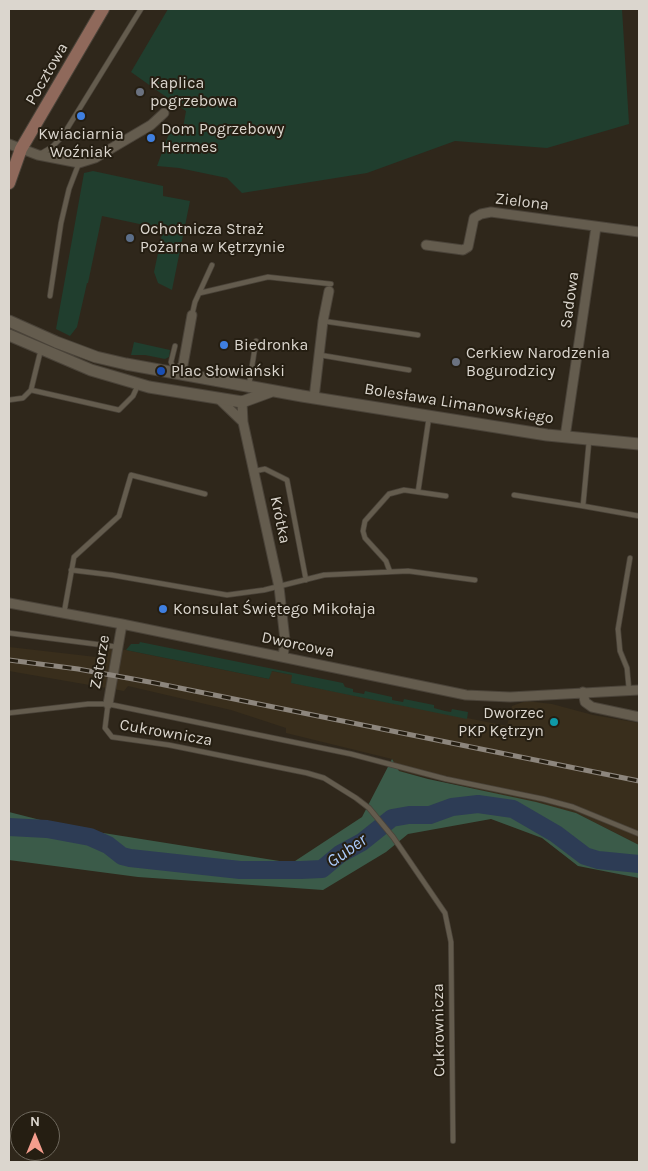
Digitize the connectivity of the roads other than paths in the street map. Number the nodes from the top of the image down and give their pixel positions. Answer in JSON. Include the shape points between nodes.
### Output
{"nodes":[{"id":1,"x":103,"y":9,"type":"edge"},
{"id":2,"x":141,"y":9,"type":"edge"},
{"id":3,"x":164,"y":113,"type":"dead end"},
{"id":4,"x":9,"y":144,"type":"edge"},
{"id":5,"x":21,"y":149,"type":"junction"},
{"id":6,"x":38,"y":155,"type":"junction"},
{"id":7,"x":79,"y":163,"type":"junction"},
{"id":8,"x":9,"y":184,"type":"edge"},
{"id":9,"x":596,"y":227,"type":"junction"},
{"id":10,"x":639,"y":232,"type":"edge"},
{"id":11,"x":426,"y":245,"type":"dead end"},
{"id":12,"x":212,"y":265,"type":"dead end"},
{"id":13,"x":330,"y":287,"type":"joint"},
{"id":14,"x":200,"y":293,"type":"junction"},
{"id":15,"x":50,"y":296,"type":"dead end"},
{"id":16,"x":192,"y":315,"type":"joint"},
{"id":17,"x":9,"y":320,"type":"edge"},
{"id":18,"x":323,"y":321,"type":"junction"},
{"id":19,"x":9,"y":335,"type":"edge"},
{"id":20,"x":418,"y":335,"type":"dead end"},
{"id":21,"x":256,"y":341,"type":"dead end"},
{"id":22,"x":175,"y":346,"type":"dead end"},
{"id":23,"x":41,"y":349,"type":"junction"},
{"id":24,"x":318,"y":355,"type":"junction"},
{"id":25,"x":410,"y":370,"type":"dead end"},
{"id":26,"x":176,"y":373,"type":"junction"},
{"id":27,"x":223,"y":381,"type":"junction"},
{"id":28,"x":139,"y":384,"type":"junction"},
{"id":29,"x":248,"y":386,"type":"junction"},
{"id":30,"x":31,"y":390,"type":"junction"},
{"id":31,"x":274,"y":390,"type":"junction"},
{"id":32,"x":173,"y":391,"type":"junction"},
{"id":33,"x":314,"y":398,"type":"junction"},
{"id":34,"x":219,"y":399,"type":"junction"},
{"id":35,"x":9,"y":400,"type":"edge"},
{"id":36,"x":242,"y":402,"type":"junction"},
{"id":37,"x":429,"y":416,"type":"junction"},
{"id":38,"x":243,"y":422,"type":"junction"},
{"id":39,"x":565,"y":437,"type":"junction"},
{"id":40,"x":589,"y":440,"type":"junction"},
{"id":41,"x":639,"y":444,"type":"edge"},
{"id":42,"x":254,"y":471,"type":"junction"},
{"id":43,"x":418,"y":492,"type":"junction"},
{"id":44,"x":205,"y":494,"type":"dead end"},
{"id":45,"x":514,"y":495,"type":"dead end"},
{"id":46,"x":446,"y":496,"type":"dead end"},
{"id":47,"x":583,"y":506,"type":"junction"},
{"id":48,"x":639,"y":516,"type":"edge"},
{"id":49,"x":630,"y":558,"type":"dead end"},
{"id":50,"x":71,"y":570,"type":"junction"},
{"id":51,"x":390,"y":572,"type":"junction"},
{"id":52,"x":306,"y":580,"type":"junction"},
{"id":53,"x":475,"y":580,"type":"dead end"},
{"id":54,"x":279,"y":587,"type":"junction"},
{"id":55,"x":9,"y":603,"type":"edge"},
{"id":56,"x":64,"y":613,"type":"junction"},
{"id":57,"x":122,"y":624,"type":"junction"},
{"id":58,"x":9,"y":633,"type":"edge"},
{"id":59,"x":118,"y":647,"type":"junction"},
{"id":60,"x":283,"y":657,"type":"junction"},
{"id":61,"x":629,"y":690,"type":"junction"},
{"id":62,"x":639,"y":690,"type":"edge"},
{"id":63,"x":583,"y":692,"type":"junction"},
{"id":64,"x":108,"y":704,"type":"junction"},
{"id":65,"x":9,"y":713,"type":"edge"},
{"id":66,"x":639,"y":717,"type":"edge"},
{"id":67,"x":639,"y":834,"type":"edge"},
{"id":68,"x":453,"y":1141,"type":"dead end"}],
"edges":[{"from":1,"to":5,"type":"main road","name":"Pocztowa"},
{"from":2,"to":6,"type":"lane","via":[[62,137]]},
{"from":3,"to":7,"type":"street","via":[[152,125],[95,158]]},
{"from":4,"to":5,"type":"street"},
{"from":5,"to":6,"type":"street"},
{"from":5,"to":8,"type":"main road","name":"Pocztowa"},
{"from":6,"to":7,"type":"street"},
{"from":7,"to":15,"type":"lane","via":[[61,223]]},
{"from":9,"to":10,"type":"street","name":"Zielona"},
{"from":9,"to":11,"type":"street","name":"Zielona","via":[[491,212],[474,218],[468,247],[463,250]]},
{"from":9,"to":39,"type":"street","name":"Sadowa"},
{"from":12,"to":14,"type":"lane"},
{"from":13,"to":14,"type":"lane","via":[[268,277]]},
{"from":13,"to":18,"type":"street"},
{"from":14,"to":16,"type":"lane"},
{"from":16,"to":26,"type":"street","via":[[183,365]]},
{"from":17,"to":26,"type":"street","name":"Bolesława Limanowskiego","via":[[96,357]]},
{"from":18,"to":20,"type":"lane"},
{"from":18,"to":24,"type":"street"},
{"from":19,"to":23,"type":"street"},
{"from":21,"to":29,"type":"lane"},
{"from":22,"to":26,"type":"lane","via":[[171,362]]},
{"from":23,"to":28,"type":"street","via":[[91,370]]},
{"from":23,"to":30,"type":"lane"},
{"from":24,"to":25,"type":"lane"},
{"from":24,"to":33,"type":"street"},
{"from":26,"to":27,"type":"street","name":"Bolesława Limanowskiego"},
{"from":26,"to":32,"type":"street"},
{"from":27,"to":29,"type":"street","name":"Bolesława Limanowskiego"},
{"from":27,"to":36,"type":"street"},
{"from":28,"to":30,"type":"lane","via":[[133,396],[119,410]]},
{"from":28,"to":32,"type":"street"},
{"from":29,"to":31,"type":"street","name":"Bolesława Limanowskiego"},
{"from":30,"to":35,"type":"lane","via":[[23,398]]},
{"from":31,"to":33,"type":"street","name":"Bolesława Limanowskiego"},
{"from":31,"to":36,"type":"street"},
{"from":32,"to":34,"type":"street"},
{"from":33,"to":37,"type":"street","name":"Bolesława Limanowskiego"},
{"from":34,"to":36,"type":"street"},
{"from":34,"to":38,"type":"street"},
{"from":36,"to":38,"type":"street","name":"Krótka"},
{"from":37,"to":39,"type":"street","name":"Bolesława Limanowskiego"},
{"from":37,"to":43,"type":"lane"},
{"from":38,"to":42,"type":"street","name":"Krótka"},
{"from":39,"to":40,"type":"street","name":"Bolesława Limanowskiego"},
{"from":40,"to":41,"type":"street","name":"Bolesława Limanowskiego"},
{"from":40,"to":47,"type":"lane"},
{"from":42,"to":52,"type":"lane","via":[[265,469],[287,480]]},
{"from":42,"to":54,"type":"street","name":"Krótka"},
{"from":43,"to":46,"type":"lane"},
{"from":43,"to":51,"type":"lane","via":[[404,490],[389,494],[365,521],[365,538],[386,561]]},
{"from":44,"to":50,"type":"lane","via":[[131,475],[119,516],[74,557]]},
{"from":45,"to":47,"type":"lane"},
{"from":47,"to":48,"type":"lane"},
{"from":49,"to":61,"type":"lane","via":[[618,629]]},
{"from":50,"to":54,"type":"lane","via":[[227,595]]},
{"from":50,"to":56,"type":"lane"},
{"from":51,"to":52,"type":"lane","via":[[324,575]]},
{"from":51,"to":53,"type":"lane","via":[[408,571]]},
{"from":52,"to":54,"type":"lane"},
{"from":54,"to":60,"type":"street","name":"Krótka","via":[[285,640]]},
{"from":55,"to":56,"type":"street","name":"Dworcowa"},
{"from":56,"to":57,"type":"street","name":"Dworcowa"},
{"from":57,"to":59,"type":"street","name":"Zatorze"},
{"from":57,"to":60,"type":"street","name":"Dworcowa"},
{"from":58,"to":59,"type":"lane"},
{"from":59,"to":64,"type":"street","name":"Zatorze"},
{"from":60,"to":63,"type":"street","name":"Dworcowa","via":[[473,695],[510,697]]},
{"from":61,"to":62,"type":"street","name":"Dworcowa"},
{"from":61,"to":63,"type":"street","name":"Dworcowa"},
{"from":63,"to":66,"type":"street","via":[[585,702],[592,707]]},
{"from":64,"to":65,"type":"lane"},
{"from":64,"to":67,"type":"lane","name":"Cukrownicza","via":[[352,754],[446,779],[543,799],[580,809]]},
{"from":64,"to":68,"type":"lane","name":"Cukrownicza","via":[[105,728],[112,737],[307,772],[356,798],[369,808],[393,837],[445,913],[449,932]]}]}
